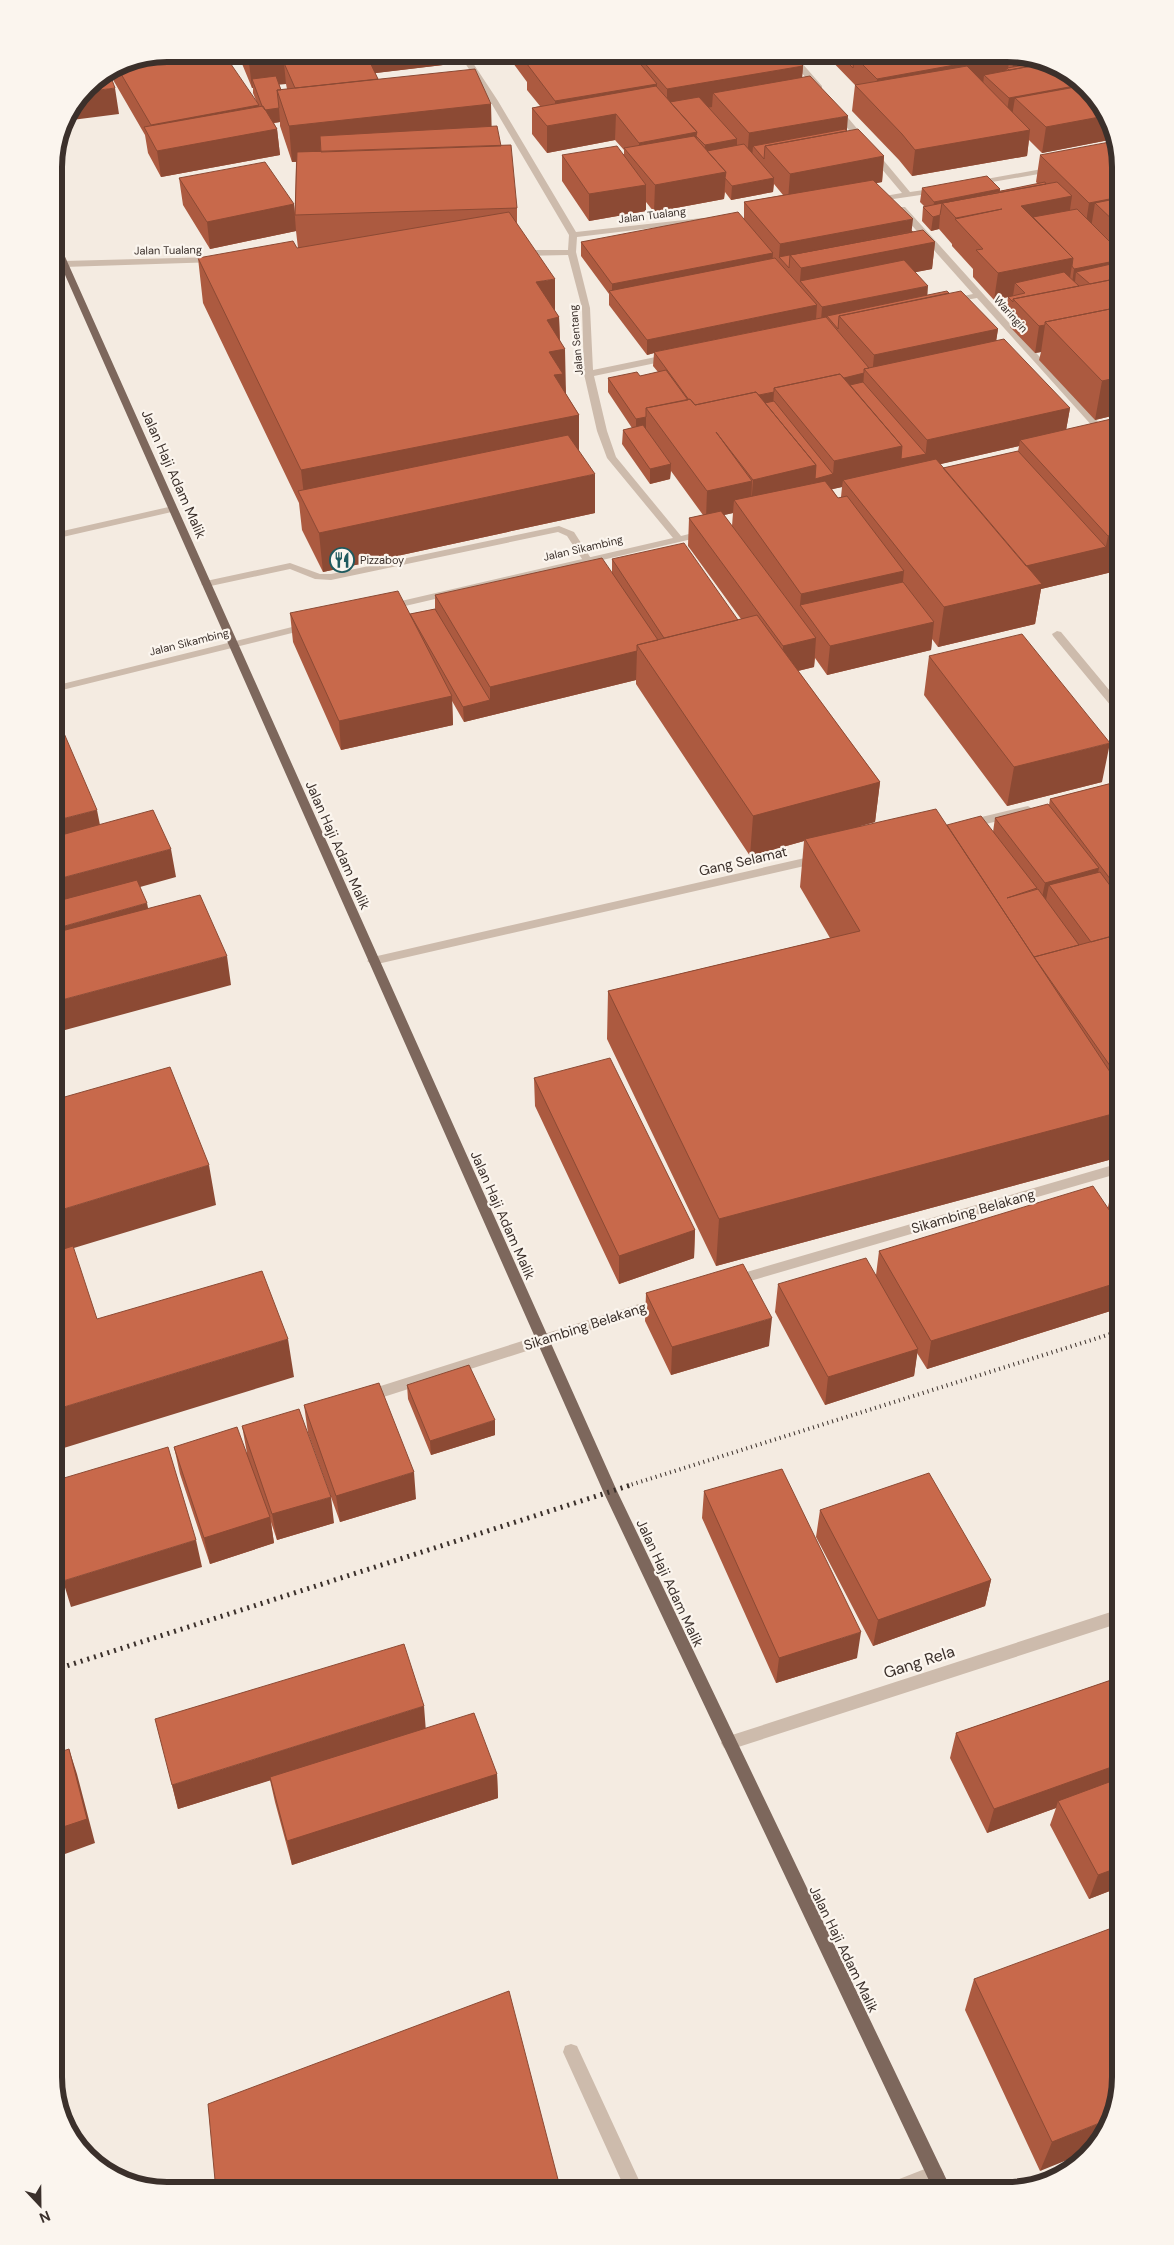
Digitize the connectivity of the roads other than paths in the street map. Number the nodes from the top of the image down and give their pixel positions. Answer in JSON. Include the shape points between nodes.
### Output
{"nodes":[{"id":1,"x":469,"y":63,"type":"edge"},
{"id":2,"x":797,"y":63,"type":"edge"},
{"id":3,"x":1061,"y":167,"type":"edge"},
{"id":4,"x":966,"y":185,"type":"edge"},
{"id":5,"x":946,"y":188,"type":"edge"},
{"id":6,"x":908,"y":196,"type":"junction"},
{"id":7,"x":893,"y":198,"type":"junction"},
{"id":8,"x":864,"y":201,"type":"edge"},
{"id":9,"x":709,"y":219,"type":"edge"},
{"id":10,"x":573,"y":235,"type":"junction"},
{"id":11,"x":572,"y":252,"type":"junction"},
{"id":12,"x":512,"y":253,"type":"edge"},
{"id":13,"x":223,"y":260,"type":"edge"},
{"id":14,"x":64,"y":264,"type":"joint"},
{"id":15,"x":979,"y":295,"type":"junction"},
{"id":16,"x":940,"y":303,"type":"edge"},
{"id":17,"x":677,"y":356,"type":"edge"},
{"id":18,"x":589,"y":374,"type":"junction"},
{"id":19,"x":1112,"y":443,"type":"edge"},
{"id":20,"x":173,"y":509,"type":"junction"},
{"id":21,"x":717,"y":530,"type":"edge"},
{"id":22,"x":63,"y":534,"type":"edge"},
{"id":23,"x":679,"y":539,"type":"junction"},
{"id":24,"x":587,"y":560,"type":"junction"},
{"id":25,"x":206,"y":584,"type":"junction"},
{"id":26,"x":376,"y":610,"type":"edge"},
{"id":27,"x":319,"y":623,"type":"edge"},
{"id":28,"x":1058,"y":634,"type":"dead end"},
{"id":29,"x":233,"y":643,"type":"junction"},
{"id":30,"x":63,"y":687,"type":"edge"},
{"id":31,"x":1112,"y":700,"type":"edge"},
{"id":32,"x":1043,"y":807,"type":"edge"},
{"id":33,"x":957,"y":827,"type":"edge"},
{"id":34,"x":832,"y":856,"type":"edge"},
{"id":35,"x":373,"y":961,"type":"junction"},
{"id":36,"x":1112,"y":1170,"type":"edge"},
{"id":37,"x":723,"y":1284,"type":"edge"},
{"id":38,"x":676,"y":1298,"type":"edge"},
{"id":39,"x":542,"y":1340,"type":"junction"},
{"id":40,"x":354,"y":1400,"type":"edge"},
{"id":41,"x":1112,"y":1619,"type":"edge"},
{"id":42,"x":729,"y":1743,"type":"junction"},
{"id":43,"x":571,"y":2052,"type":"dead end"},
{"id":44,"x":935,"y":2174,"type":"junction"},
{"id":45,"x":631,"y":2182,"type":"edge"},
{"id":46,"x":914,"y":2182,"type":"edge"},
{"id":47,"x":939,"y":2182,"type":"edge"}],
"edges":[{"from":1,"to":10,"type":"street"},
{"from":2,"to":6,"type":"street"},
{"from":3,"to":4,"type":"street"},
{"from":5,"to":6,"type":"street"},
{"from":6,"to":7,"type":"street"},
{"from":7,"to":8,"type":"street"},
{"from":7,"to":15,"type":"street","name":"Waringin"},
{"from":9,"to":10,"type":"street","name":"Jalan Tualang"},
{"from":10,"to":11,"type":"street","name":"Jalan Sentang"},
{"from":11,"to":12,"type":"street"},
{"from":11,"to":18,"type":"street","name":"Jalan Sentang","via":[[586,308]]},
{"from":13,"to":14,"type":"street","name":"Jalan Tualang"},
{"from":14,"to":20,"type":"main road","name":"Jalan Haji Adam Malik"},
{"from":15,"to":16,"type":"street"},
{"from":15,"to":19,"type":"street","name":"Waringin"},
{"from":17,"to":18,"type":"street"},
{"from":18,"to":23,"type":"street","name":"Jalan Sentang","via":[[602,431],[612,458]]},
{"from":20,"to":22,"type":"street"},
{"from":20,"to":25,"type":"main road","name":"Jalan Haji Adam Malik"},
{"from":21,"to":23,"type":"street","name":"Jalan Sikambing"},
{"from":23,"to":24,"type":"street","name":"Jalan Sikambing"},
{"from":24,"to":25,"type":"street","via":[[571,534],[558,529],[331,577],[317,578],[290,566]]},
{"from":24,"to":26,"type":"street","name":"Jalan Sikambing"},
{"from":25,"to":29,"type":"main road","name":"Jalan Haji Adam Malik"},
{"from":27,"to":29,"type":"street","name":"Jalan Sikambing"},
{"from":28,"to":31,"type":"street"},
{"from":29,"to":30,"type":"street","name":"Jalan Sikambing"},
{"from":29,"to":35,"type":"main road","name":"Jalan Haji Adam Malik"},
{"from":32,"to":33,"type":"street"},
{"from":34,"to":35,"type":"street","name":"Gang Selamat"},
{"from":35,"to":39,"type":"main road","name":"Jalan Haji Adam Malik"},
{"from":36,"to":37,"type":"street","name":"Sikambing Belakang"},
{"from":38,"to":39,"type":"street","name":"Sikambing Belakang"},
{"from":39,"to":40,"type":"street","name":"Sikambing Belakang"},
{"from":39,"to":42,"type":"main road","name":"Jalan Haji Adam Malik"},
{"from":41,"to":42,"type":"street","name":"Gang Rela"},
{"from":42,"to":44,"type":"main road","name":"Jalan Haji Adam Malik"},
{"from":43,"to":45,"type":"street"},
{"from":44,"to":46,"type":"street"},
{"from":44,"to":47,"type":"main road","name":"Jalan Haji Adam Malik"}]}
